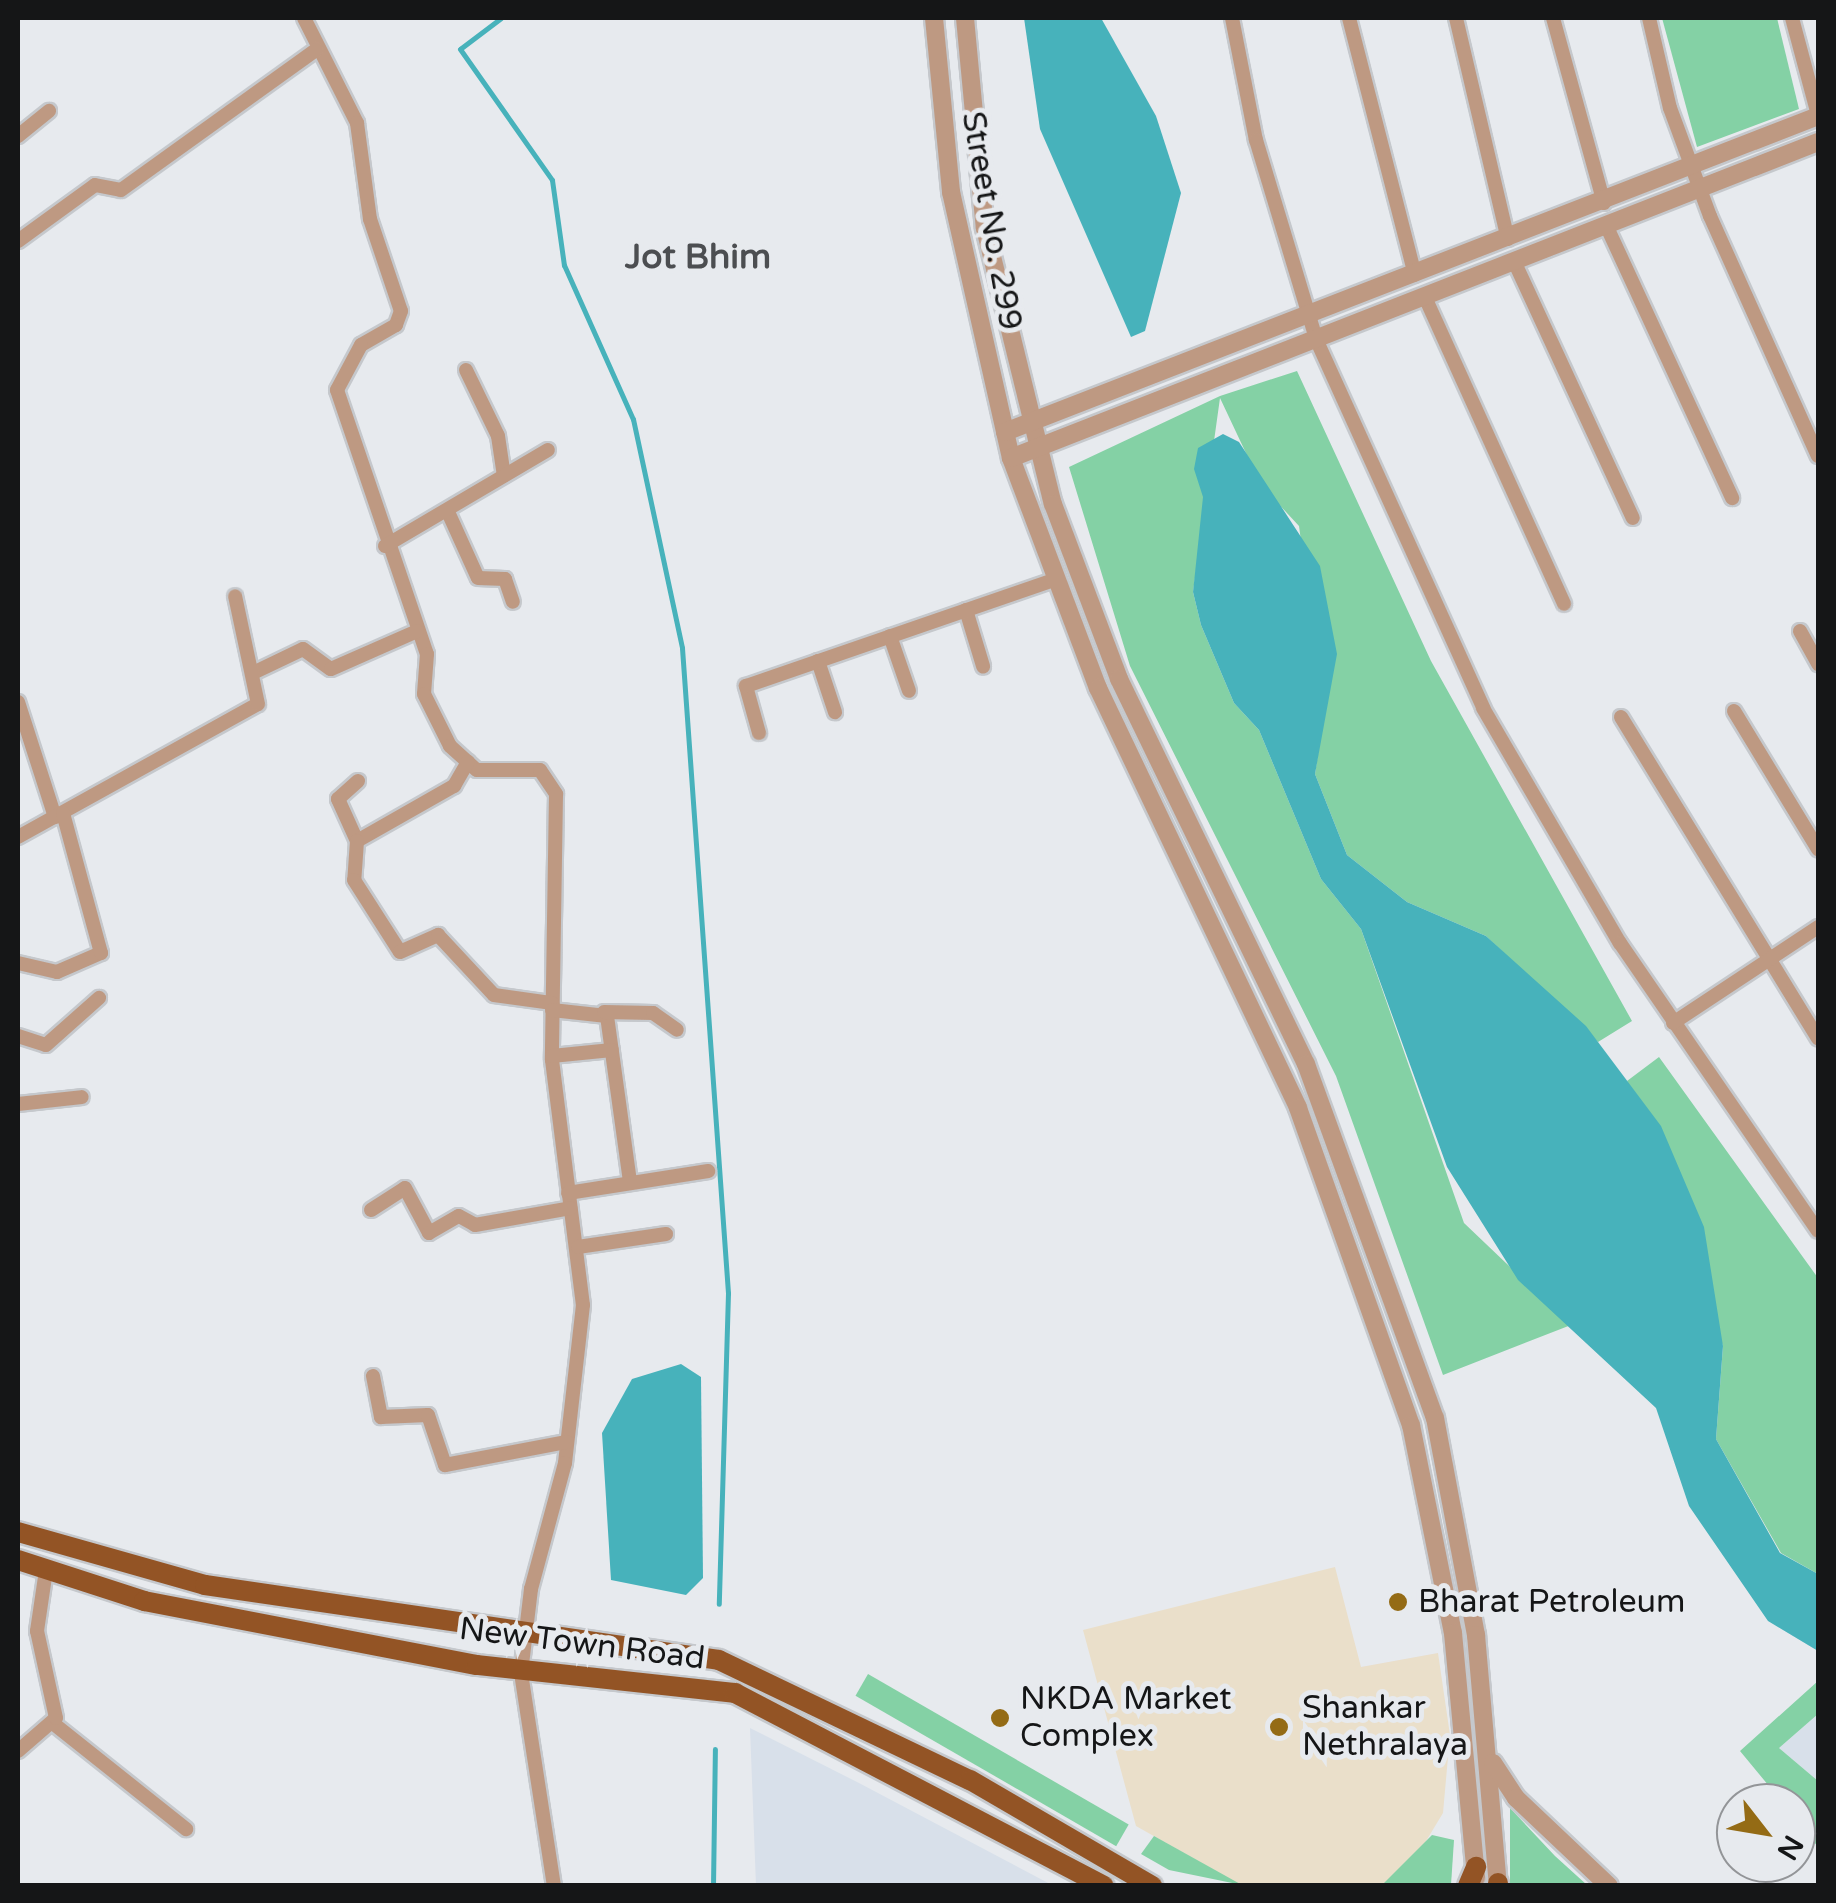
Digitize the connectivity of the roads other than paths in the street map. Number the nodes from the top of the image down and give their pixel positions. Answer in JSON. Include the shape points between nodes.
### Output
{"nodes":[{"id":1,"x":304,"y":18,"type":"edge"},
{"id":2,"x":934,"y":18,"type":"edge"},
{"id":3,"x":964,"y":18,"type":"edge"},
{"id":4,"x":1232,"y":18,"type":"edge"},
{"id":5,"x":1349,"y":18,"type":"edge"},
{"id":6,"x":1456,"y":18,"type":"edge"},
{"id":7,"x":1553,"y":18,"type":"edge"},
{"id":8,"x":1650,"y":18,"type":"edge"},
{"id":9,"x":1792,"y":18,"type":"edge"},
{"id":10,"x":317,"y":49,"type":"junction"},
{"id":11,"x":49,"y":110,"type":"dead end"},
{"id":12,"x":1818,"y":115,"type":"edge"},
{"id":13,"x":18,"y":136,"type":"edge"},
{"id":14,"x":1818,"y":142,"type":"edge"},
{"id":15,"x":1691,"y":166,"type":"junction"},
{"id":16,"x":1700,"y":188,"type":"junction"},
{"id":17,"x":1604,"y":203,"type":"junction"},
{"id":18,"x":1606,"y":225,"type":"junction"},
{"id":19,"x":1508,"y":238,"type":"junction"},
{"id":20,"x":18,"y":240,"type":"edge"},
{"id":21,"x":1514,"y":261,"type":"junction"},
{"id":22,"x":1416,"y":274,"type":"junction"},
{"id":23,"x":1424,"y":294,"type":"junction"},
{"id":24,"x":1310,"y":316,"type":"junction"},
{"id":25,"x":1316,"y":338,"type":"junction"},
{"id":26,"x":466,"y":370,"type":"dead end"},
{"id":27,"x":1031,"y":423,"type":"junction"},
{"id":28,"x":1005,"y":432,"type":"junction"},
{"id":29,"x":548,"y":450,"type":"dead end"},
{"id":30,"x":1038,"y":450,"type":"junction"},
{"id":31,"x":1818,"y":456,"type":"edge"},
{"id":32,"x":1011,"y":458,"type":"junction"},
{"id":33,"x":504,"y":476,"type":"junction"},
{"id":34,"x":1732,"y":498,"type":"dead end"},
{"id":35,"x":448,"y":512,"type":"junction"},
{"id":36,"x":1634,"y":518,"type":"dead end"},
{"id":37,"x":385,"y":546,"type":"junction"},
{"id":38,"x":1053,"y":580,"type":"junction"},
{"id":39,"x":235,"y":596,"type":"dead end"},
{"id":40,"x":513,"y":602,"type":"dead end"},
{"id":41,"x":1564,"y":604,"type":"dead end"},
{"id":42,"x":966,"y":610,"type":"junction"},
{"id":43,"x":417,"y":630,"type":"junction"},
{"id":44,"x":1800,"y":631,"type":"dead end"},
{"id":45,"x":890,"y":636,"type":"junction"},
{"id":46,"x":818,"y":661,"type":"junction"},
{"id":47,"x":1818,"y":664,"type":"edge"},
{"id":48,"x":982,"y":666,"type":"dead end"},
{"id":49,"x":256,"y":672,"type":"junction"},
{"id":50,"x":908,"y":691,"type":"dead end"},
{"id":51,"x":18,"y":702,"type":"edge"},
{"id":52,"x":1734,"y":711,"type":"dead end"},
{"id":53,"x":835,"y":712,"type":"dead end"},
{"id":54,"x":1621,"y":718,"type":"dead end"},
{"id":55,"x":759,"y":733,"type":"dead end"},
{"id":56,"x":468,"y":762,"type":"junction"},
{"id":57,"x":358,"y":781,"type":"dead end"},
{"id":58,"x":59,"y":815,"type":"junction"},
{"id":59,"x":18,"y":837,"type":"edge"},
{"id":60,"x":357,"y":841,"type":"junction"},
{"id":61,"x":1818,"y":849,"type":"edge"},
{"id":62,"x":1818,"y":927,"type":"edge"},
{"id":63,"x":1770,"y":959,"type":"junction"},
{"id":64,"x":18,"y":963,"type":"edge"},
{"id":65,"x":99,"y":998,"type":"dead end"},
{"id":66,"x":552,"y":1006,"type":"junction"},
{"id":67,"x":604,"y":1012,"type":"junction"},
{"id":68,"x":1673,"y":1023,"type":"junction"},
{"id":69,"x":677,"y":1030,"type":"dead end"},
{"id":70,"x":18,"y":1036,"type":"edge"},
{"id":71,"x":1818,"y":1038,"type":"edge"},
{"id":72,"x":612,"y":1050,"type":"junction"},
{"id":73,"x":552,"y":1056,"type":"junction"},
{"id":74,"x":82,"y":1097,"type":"dead end"},
{"id":75,"x":18,"y":1104,"type":"edge"},
{"id":76,"x":708,"y":1171,"type":"dead end"},
{"id":77,"x":630,"y":1182,"type":"junction"},
{"id":78,"x":569,"y":1200,"type":"junction"},
{"id":79,"x":372,"y":1210,"type":"dead end"},
{"id":80,"x":1818,"y":1232,"type":"edge"},
{"id":81,"x":666,"y":1234,"type":"dead end"},
{"id":82,"x":578,"y":1246,"type":"junction"},
{"id":83,"x":373,"y":1376,"type":"dead end"},
{"id":84,"x":1435,"y":1418,"type":"junction"},
{"id":85,"x":1411,"y":1425,"type":"junction"},
{"id":86,"x":568,"y":1442,"type":"junction"},
{"id":87,"x":18,"y":1532,"type":"edge"},
{"id":88,"x":18,"y":1560,"type":"edge"},
{"id":89,"x":46,"y":1570,"type":"junction"},
{"id":90,"x":524,"y":1638,"type":"junction"},
{"id":91,"x":521,"y":1672,"type":"junction"},
{"id":92,"x":54,"y":1724,"type":"junction"},
{"id":93,"x":18,"y":1751,"type":"edge"},
{"id":94,"x":1491,"y":1759,"type":"junction"},
{"id":95,"x":186,"y":1829,"type":"dead end"},
{"id":96,"x":1486,"y":1882,"type":"edge"},
{"id":97,"x":554,"y":1886,"type":"edge"},
{"id":98,"x":1104,"y":1886,"type":"edge"},
{"id":99,"x":1152,"y":1886,"type":"edge"},
{"id":100,"x":1609,"y":1886,"type":"edge"}],
"edges":[{"from":1,"to":10,"type":"street"},
{"from":2,"to":28,"type":"street","name":"Street No. 299","via":[[951,192]]},
{"from":3,"to":27,"type":"street","via":[[984,228]]},
{"from":4,"to":24,"type":"street","via":[[1256,140]]},
{"from":5,"to":22,"type":"street"},
{"from":6,"to":19,"type":"street"},
{"from":7,"to":17,"type":"street"},
{"from":8,"to":15,"type":"street"},
{"from":9,"to":12,"type":"street"},
{"from":10,"to":20,"type":"street","via":[[120,190],[95,185]]},
{"from":10,"to":37,"type":"street","via":[[357,122],[370,219],[400,311],[396,325],[361,345],[336,390]]},
{"from":11,"to":13,"type":"street"},
{"from":12,"to":15,"type":"street"},
{"from":14,"to":16,"type":"street"},
{"from":15,"to":16,"type":"street"},
{"from":15,"to":17,"type":"street"},
{"from":16,"to":18,"type":"street"},
{"from":16,"to":31,"type":"street"},
{"from":17,"to":19,"type":"street"},
{"from":18,"to":21,"type":"street"},
{"from":18,"to":34,"type":"street"},
{"from":19,"to":22,"type":"street"},
{"from":21,"to":23,"type":"street"},
{"from":21,"to":36,"type":"street"},
{"from":22,"to":24,"type":"street"},
{"from":23,"to":25,"type":"street"},
{"from":23,"to":41,"type":"street"},
{"from":24,"to":25,"type":"street"},
{"from":24,"to":27,"type":"street"},
{"from":25,"to":30,"type":"street"},
{"from":25,"to":68,"type":"street","via":[[1483,708]]},
{"from":26,"to":33,"type":"street","via":[[498,436]]},
{"from":27,"to":28,"type":"street"},
{"from":27,"to":30,"type":"street"},
{"from":28,"to":32,"type":"street","name":"Street No. 299"},
{"from":29,"to":33,"type":"street"},
{"from":30,"to":32,"type":"street"},
{"from":30,"to":84,"type":"street","via":[[1118,679],[1313,1081]]},
{"from":32,"to":38,"type":"street","name":"Street No. 299"},
{"from":33,"to":35,"type":"street"},
{"from":35,"to":37,"type":"street"},
{"from":35,"to":40,"type":"street","via":[[478,578],[506,579]]},
{"from":37,"to":43,"type":"street"},
{"from":38,"to":42,"type":"street"},
{"from":38,"to":85,"type":"street","name":"Street No. 299","via":[[1298,1108]]},
{"from":39,"to":49,"type":"street"},
{"from":42,"to":45,"type":"street"},
{"from":42,"to":48,"type":"street"},
{"from":43,"to":49,"type":"street","via":[[334,668],[303,649]]},
{"from":43,"to":56,"type":"street","via":[[429,710]]},
{"from":44,"to":47,"type":"street"},
{"from":45,"to":46,"type":"street"},
{"from":45,"to":50,"type":"street"},
{"from":46,"to":53,"type":"street"},
{"from":46,"to":55,"type":"street","via":[[744,688]]},
{"from":49,"to":58,"type":"street","via":[[253,709]]},
{"from":51,"to":58,"type":"street"},
{"from":52,"to":61,"type":"street"},
{"from":54,"to":63,"type":"street"},
{"from":56,"to":60,"type":"street","via":[[454,786]]},
{"from":56,"to":66,"type":"street","via":[[486,774],[532,768],[552,782]]},
{"from":57,"to":60,"type":"street","via":[[338,799]]},
{"from":58,"to":59,"type":"street"},
{"from":58,"to":64,"type":"street","via":[[101,953],[57,972]]},
{"from":60,"to":66,"type":"street","via":[[354,880],[400,952],[438,935],[494,995]]},
{"from":62,"to":63,"type":"street"},
{"from":63,"to":68,"type":"street"},
{"from":63,"to":71,"type":"street"},
{"from":65,"to":70,"type":"street","via":[[46,1044]]},
{"from":66,"to":67,"type":"street"},
{"from":66,"to":73,"type":"street"},
{"from":67,"to":69,"type":"street","via":[[654,1012]]},
{"from":67,"to":72,"type":"street"},
{"from":68,"to":80,"type":"street"},
{"from":72,"to":73,"type":"street"},
{"from":72,"to":77,"type":"street"},
{"from":73,"to":78,"type":"street"},
{"from":74,"to":75,"type":"street"},
{"from":76,"to":77,"type":"street"},
{"from":77,"to":78,"type":"street"},
{"from":78,"to":79,"type":"street","via":[[475,1226],[459,1216],[428,1233],[406,1188]]},
{"from":78,"to":82,"type":"street"},
{"from":81,"to":82,"type":"street"},
{"from":82,"to":86,"type":"street","via":[[583,1305]]},
{"from":83,"to":86,"type":"street","via":[[385,1420],[433,1419],[441,1464]]},
{"from":84,"to":85,"type":"street"},
{"from":84,"to":94,"type":"street"},
{"from":85,"to":96,"type":"street","name":"Street No. 299","via":[[1453,1633]]},
{"from":86,"to":90,"type":"street"},
{"from":87,"to":90,"type":"main road","name":"New Town Road","via":[[205,1584]]},
{"from":88,"to":89,"type":"main road","name":"New Town Road"},
{"from":89,"to":91,"type":"main road","name":"New Town Road","via":[[144,1601]]},
{"from":89,"to":92,"type":"street","via":[[37,1631]]},
{"from":90,"to":91,"type":"street"},
{"from":90,"to":99,"type":"main road","name":"New Town Road","via":[[719,1660],[766,1676]]},
{"from":91,"to":97,"type":"street"},
{"from":91,"to":98,"type":"main road","name":"New Town Road","via":[[735,1693]]},
{"from":92,"to":93,"type":"street"},
{"from":92,"to":95,"type":"street"},
{"from":94,"to":96,"type":"street"},
{"from":94,"to":100,"type":"street","via":[[1516,1798]]}]}
